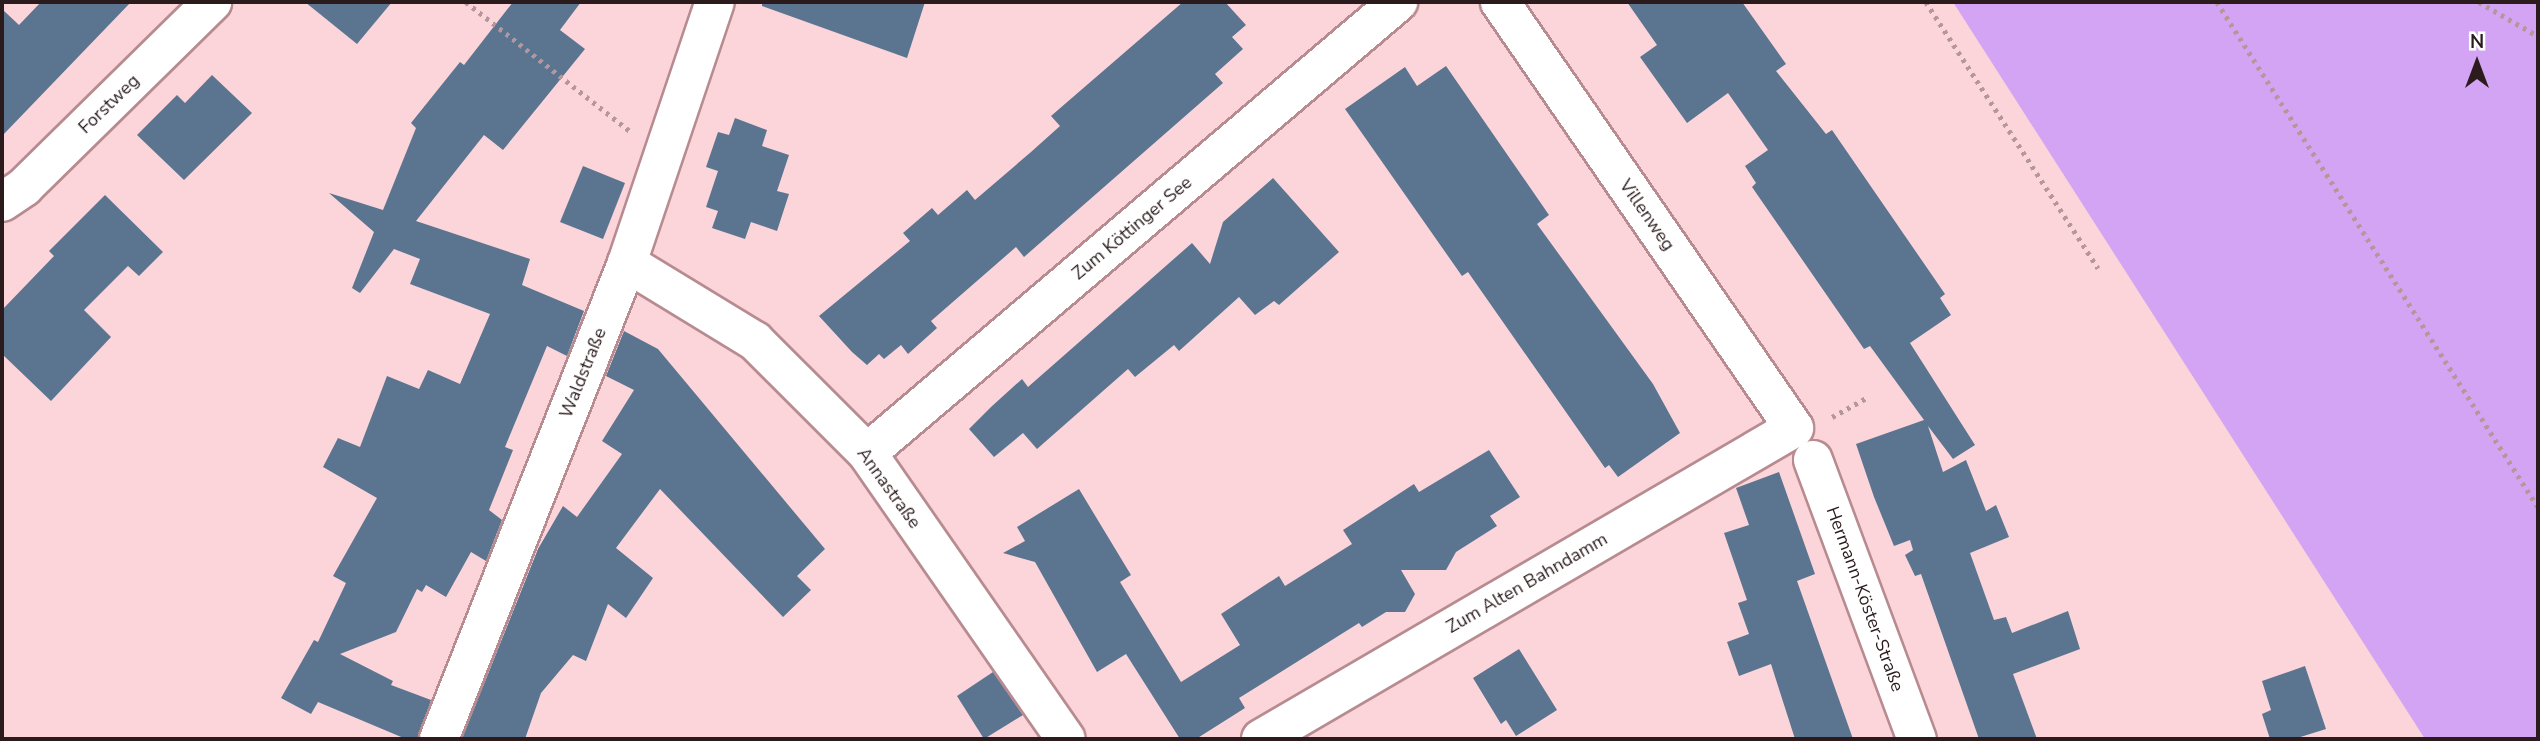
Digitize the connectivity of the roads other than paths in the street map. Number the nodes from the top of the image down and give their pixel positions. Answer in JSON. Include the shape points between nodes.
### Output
{"nodes":[{"id":1,"x":212,"y":2,"type":"edge"},
{"id":2,"x":715,"y":2,"type":"edge"},
{"id":3,"x":1398,"y":2,"type":"edge"},
{"id":4,"x":1500,"y":2,"type":"edge"},
{"id":5,"x":2,"y":202,"type":"edge"},
{"id":6,"x":627,"y":263,"type":"junction"},
{"id":7,"x":1794,"y":428,"type":"joint"},
{"id":8,"x":867,"y":453,"type":"junction"},
{"id":9,"x":1813,"y":460,"type":"dead end"},
{"id":10,"x":439,"y":739,"type":"edge"},
{"id":11,"x":1066,"y":739,"type":"edge"},
{"id":12,"x":1261,"y":739,"type":"edge"},
{"id":13,"x":1917,"y":739,"type":"edge"}],
"edges":[{"from":1,"to":5,"type":"street","name":"Forstweg","via":[[24,187]]},
{"from":2,"to":6,"type":"street","name":"Waldstraße"},
{"from":3,"to":8,"type":"street","name":"Zum Köttinger See"},
{"from":4,"to":7,"type":"street","name":"Villenweg"},
{"from":6,"to":8,"type":"street","name":"Annastraße","via":[[755,341]]},
{"from":6,"to":10,"type":"street","name":"Waldstraße"},
{"from":7,"to":12,"type":"street","name":"Zum Alten Bahndamm"},
{"from":8,"to":11,"type":"street","name":"Annastraße"},
{"from":9,"to":13,"type":"street","name":"Hermann-Köster-Straße"}]}
